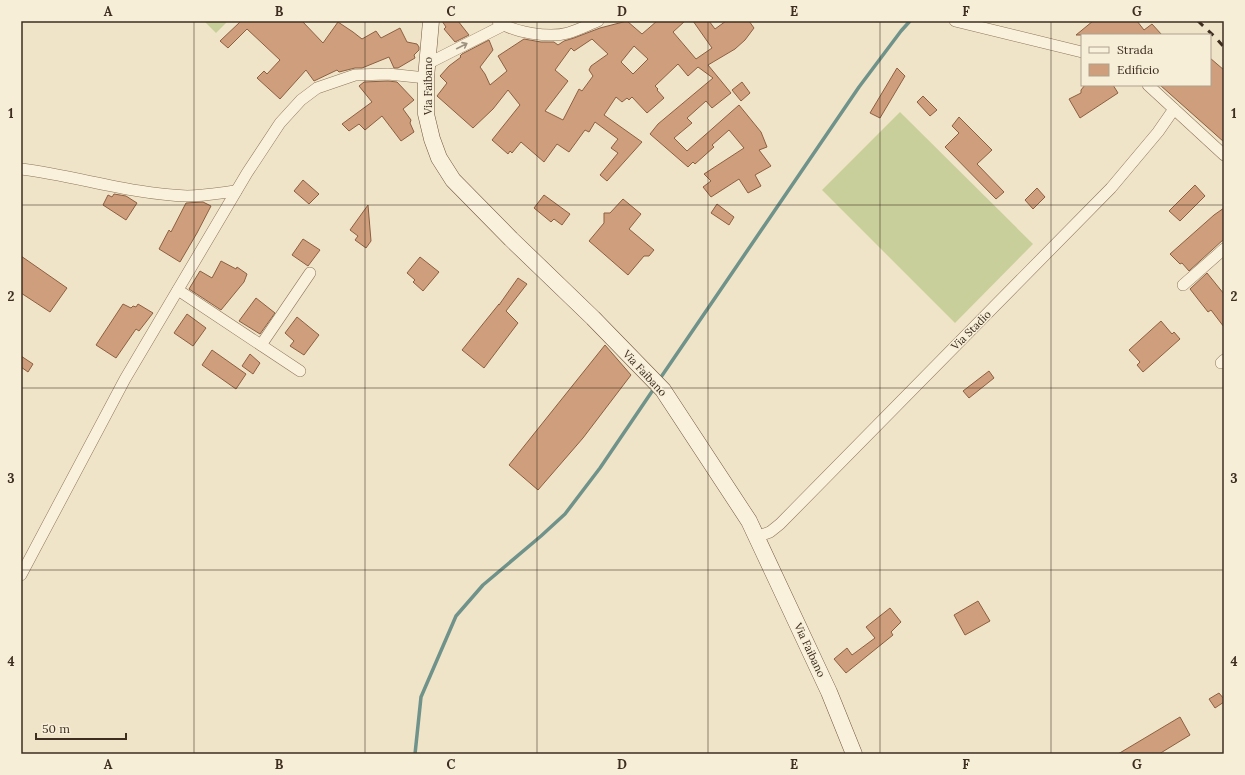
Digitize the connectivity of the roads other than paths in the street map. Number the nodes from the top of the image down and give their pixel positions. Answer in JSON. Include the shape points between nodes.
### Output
{"nodes":[{"id":1,"x":431,"y":21,"type":"edge"},
{"id":2,"x":598,"y":21,"type":"edge"},
{"id":3,"x":955,"y":21,"type":"edge"},
{"id":4,"x":501,"y":23,"type":"edge"},
{"id":5,"x":1081,"y":52,"type":"edge"},
{"id":6,"x":426,"y":71,"type":"junction"},
{"id":7,"x":1149,"y":86,"type":"edge"},
{"id":8,"x":1174,"y":109,"type":"junction"},
{"id":9,"x":1224,"y":155,"type":"edge"},
{"id":10,"x":21,"y":169,"type":"edge"},
{"id":11,"x":236,"y":191,"type":"junction"},
{"id":12,"x":1224,"y":249,"type":"edge"},
{"id":13,"x":310,"y":273,"type":"dead end"},
{"id":14,"x":1182,"y":285,"type":"dead end"},
{"id":15,"x":178,"y":290,"type":"junction"},
{"id":16,"x":261,"y":345,"type":"junction"},
{"id":17,"x":300,"y":371,"type":"dead end"},
{"id":18,"x":756,"y":537,"type":"junction"},
{"id":19,"x":21,"y":575,"type":"edge"},
{"id":20,"x":854,"y":754,"type":"edge"}],
"edges":[{"from":1,"to":6,"type":"street","name":"Via Faibano"},
{"from":2,"to":4,"type":"street","via":[[567,33],[556,34],[527,33]]},
{"from":3,"to":5,"type":"street"},
{"from":6,"to":4,"type":"street","one_way":true},
{"from":6,"to":11,"type":"street","via":[[355,75],[317,88],[301,100],[280,123]]},
{"from":6,"to":18,"type":"street","name":"Via Faibano","via":[[426,114],[432,139],[439,158],[453,180],[663,390],[749,521]]},
{"from":7,"to":8,"type":"street"},
{"from":8,"to":9,"type":"street"},
{"from":8,"to":18,"type":"street","name":"Via Stadio","via":[[1111,188],[780,524],[770,532]]},
{"from":10,"to":11,"type":"street","via":[[144,192],[189,196]]},
{"from":11,"to":15,"type":"street"},
{"from":12,"to":14,"type":"street"},
{"from":13,"to":16,"type":"street"},
{"from":15,"to":16,"type":"street"},
{"from":15,"to":19,"type":"street","via":[[125,379]]},
{"from":16,"to":17,"type":"street"},
{"from":18,"to":20,"type":"street","name":"Via Faibano","via":[[829,692]]}]}
